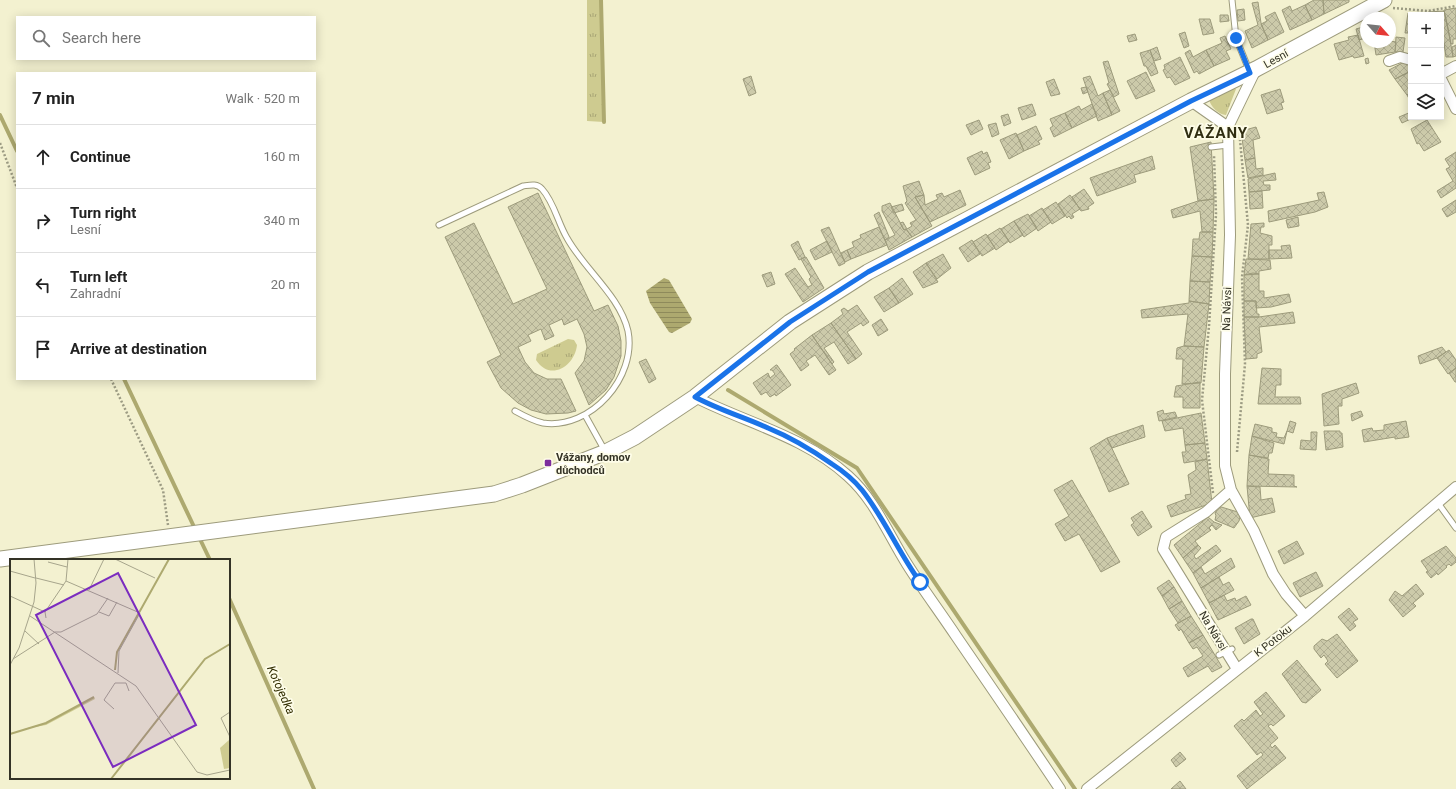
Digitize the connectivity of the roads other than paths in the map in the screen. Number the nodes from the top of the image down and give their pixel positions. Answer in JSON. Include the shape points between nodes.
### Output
{"nodes":[{"id":1,"x":1232,"y":0,"type":"edge"},
{"id":2,"x":1387,"y":4,"type":"edge"},
{"id":3,"x":1408,"y":59,"type":"edge"},
{"id":4,"x":1389,"y":61,"type":"dead end"},
{"id":5,"x":1456,"y":66,"type":"edge"},
{"id":6,"x":1253,"y":71,"type":"junction"},
{"id":7,"x":1444,"y":72,"type":"edge"},
{"id":8,"x":1444,"y":84,"type":"edge"},
{"id":9,"x":1191,"y":101,"type":"junction"},
{"id":10,"x":1456,"y":109,"type":"edge"},
{"id":11,"x":1228,"y":127,"type":"junction"},
{"id":12,"x":1228,"y":145,"type":"junction"},
{"id":13,"x":1212,"y":147,"type":"road end"},
{"id":14,"x":439,"y":225,"type":"dead end"},
{"id":15,"x":695,"y":397,"type":"junction"},
{"id":16,"x":515,"y":411,"type":"dead end"},
{"id":17,"x":585,"y":415,"type":"junction"},
{"id":18,"x":606,"y":452,"type":"junction"},
{"id":19,"x":1456,"y":487,"type":"edge"},
{"id":20,"x":1231,"y":490,"type":"junction"},
{"id":21,"x":1438,"y":503,"type":"junction"},
{"id":22,"x":1456,"y":528,"type":"edge"},
{"id":23,"x":0,"y":559,"type":"edge"},
{"id":24,"x":1305,"y":616,"type":"junction"},
{"id":25,"x":1237,"y":669,"type":"junction"},
{"id":26,"x":1060,"y":789,"type":"edge"},
{"id":27,"x":1087,"y":789,"type":"edge"}],
"edges":[{"from":1,"to":6,"type":"lane","via":[[1236,38]]},
{"from":2,"to":6,"type":"street","name":"Lesní"},
{"from":3,"to":4,"type":"street","via":[[1400,57]]},
{"from":5,"to":7,"type":"street"},
{"from":6,"to":9,"type":"street","name":"Lesní"},
{"from":6,"to":11,"type":"street","name":"Na Návsi"},
{"from":8,"to":10,"type":"street"},
{"from":9,"to":11,"type":"street"},
{"from":9,"to":15,"type":"street","name":"Lesní","via":[[868,272],[790,322]]},
{"from":11,"to":12,"type":"street","name":"Na Návsi"},
{"from":12,"to":13,"type":"lane"},
{"from":12,"to":20,"type":"street","name":"Na Návsi","via":[[1230,235],[1226,466]]},
{"from":14,"to":17,"type":"lane","via":[[523,186],[534,184],[547,195],[566,238],[617,306],[628,331],[630,354],[621,375],[610,393]]},
{"from":15,"to":18,"type":"street","name":"Lesní","via":[[635,437]]},
{"from":15,"to":26,"type":"street","via":[[797,442],[842,471],[861,489],[907,564]]},
{"from":16,"to":17,"type":"lane","via":[[544,423],[565,422]]},
{"from":17,"to":18,"type":"lane"},
{"from":18,"to":23,"type":"street","name":"Lesní","via":[[522,486],[494,494]]},
{"from":19,"to":21,"type":"street","name":"K Potoku"},
{"from":20,"to":24,"type":"street","name":"Na Návsi","via":[[1254,531],[1273,574]]},
{"from":20,"to":25,"type":"street","name":"Na Návsi","via":[[1166,537],[1163,549]]},
{"from":21,"to":22,"type":"lane"},
{"from":21,"to":24,"type":"street","name":"K Potoku"},
{"from":24,"to":25,"type":"street","name":"K Potoku"},
{"from":25,"to":27,"type":"street","name":"K Potoku"}]}
